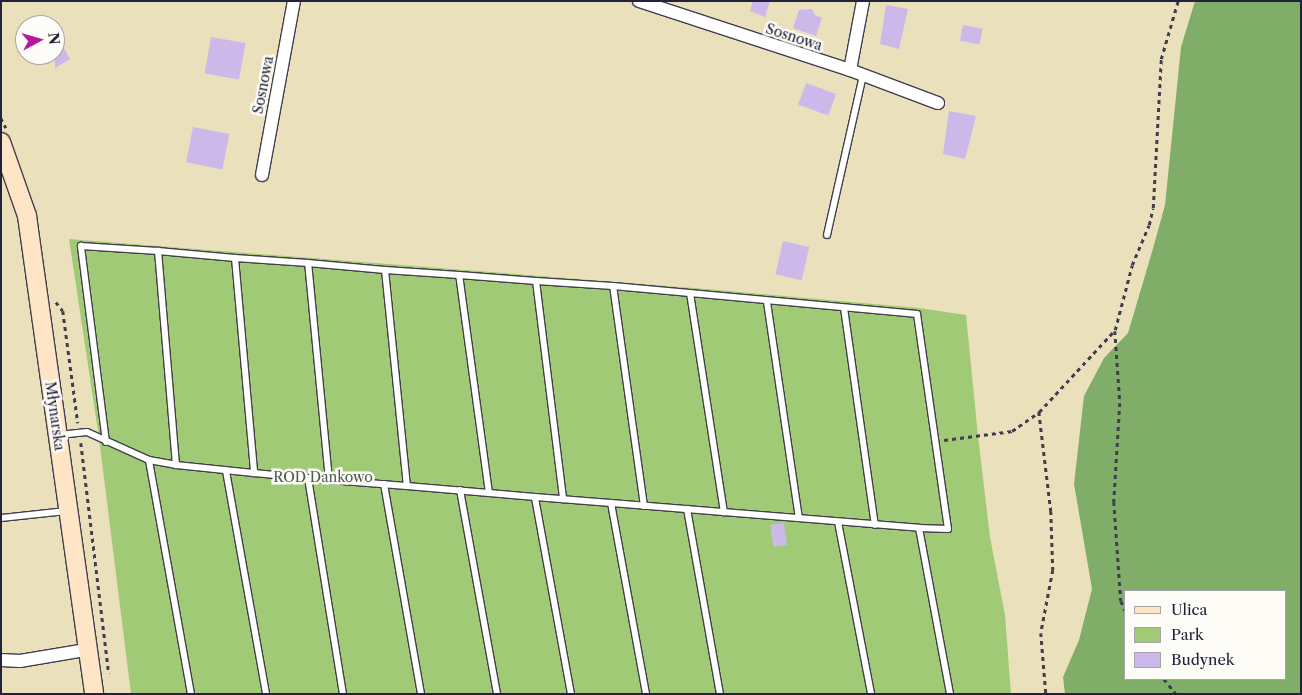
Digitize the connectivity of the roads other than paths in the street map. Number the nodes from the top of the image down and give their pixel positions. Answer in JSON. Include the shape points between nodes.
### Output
{"nodes":[{"id":1,"x":294,"y":1,"type":"edge"},
{"id":2,"x":639,"y":1,"type":"edge"},
{"id":3,"x":863,"y":1,"type":"edge"},
{"id":4,"x":850,"y":70,"type":"junction"},
{"id":5,"x":863,"y":75,"type":"junction"},
{"id":6,"x":938,"y":103,"type":"dead end"},
{"id":7,"x":1,"y":142,"type":"edge"},
{"id":8,"x":262,"y":175,"type":"dead end"},
{"id":9,"x":827,"y":235,"type":"dead end"},
{"id":10,"x":158,"y":251,"type":"junction"},
{"id":11,"x":235,"y":258,"type":"junction"},
{"id":12,"x":308,"y":263,"type":"junction"},
{"id":13,"x":385,"y":270,"type":"junction"},
{"id":14,"x":459,"y":275,"type":"junction"},
{"id":15,"x":536,"y":280,"type":"junction"},
{"id":16,"x":612,"y":286,"type":"junction"},
{"id":17,"x":690,"y":293,"type":"junction"},
{"id":18,"x":767,"y":302,"type":"junction"},
{"id":19,"x":844,"y":308,"type":"junction"},
{"id":20,"x":58,"y":435,"type":"junction"},
{"id":21,"x":106,"y":442,"type":"junction"},
{"id":22,"x":149,"y":460,"type":"junction"},
{"id":23,"x":176,"y":465,"type":"junction"},
{"id":24,"x":226,"y":471,"type":"junction"},
{"id":25,"x":254,"y":473,"type":"junction"},
{"id":26,"x":308,"y":478,"type":"junction"},
{"id":27,"x":329,"y":480,"type":"junction"},
{"id":28,"x":384,"y":484,"type":"junction"},
{"id":29,"x":406,"y":486,"type":"junction"},
{"id":30,"x":460,"y":490,"type":"junction"},
{"id":31,"x":489,"y":493,"type":"junction"},
{"id":32,"x":535,"y":497,"type":"junction"},
{"id":33,"x":563,"y":499,"type":"junction"},
{"id":34,"x":611,"y":503,"type":"junction"},
{"id":35,"x":644,"y":506,"type":"junction"},
{"id":36,"x":687,"y":509,"type":"junction"},
{"id":37,"x":68,"y":511,"type":"junction"},
{"id":38,"x":724,"y":512,"type":"junction"},
{"id":39,"x":1,"y":518,"type":"edge"},
{"id":40,"x":798,"y":518,"type":"junction"},
{"id":41,"x":838,"y":522,"type":"junction"},
{"id":42,"x":875,"y":525,"type":"junction"},
{"id":43,"x":919,"y":528,"type":"junction"},
{"id":44,"x":86,"y":650,"type":"junction"},
{"id":45,"x":1,"y":660,"type":"edge"},
{"id":46,"x":94,"y":694,"type":"edge"},
{"id":47,"x":191,"y":694,"type":"edge"},
{"id":48,"x":266,"y":694,"type":"edge"},
{"id":49,"x":343,"y":694,"type":"edge"},
{"id":50,"x":421,"y":694,"type":"edge"},
{"id":51,"x":497,"y":694,"type":"edge"},
{"id":52,"x":571,"y":694,"type":"edge"},
{"id":53,"x":646,"y":694,"type":"edge"},
{"id":54,"x":720,"y":694,"type":"edge"},
{"id":55,"x":871,"y":694,"type":"edge"},
{"id":56,"x":950,"y":694,"type":"edge"}],
"edges":[{"from":1,"to":8,"type":"street","name":"Sosnowa"},
{"from":2,"to":4,"type":"street","name":"Sosnowa"},
{"from":3,"to":4,"type":"street"},
{"from":4,"to":5,"type":"street","name":"Sosnowa"},
{"from":5,"to":6,"type":"street","name":"Sosnowa"},
{"from":5,"to":9,"type":"lane"},
{"from":7,"to":20,"type":"street","name":"Młynarska","via":[[27,216]]},
{"from":10,"to":11,"type":"lane"},
{"from":10,"to":21,"type":"lane","via":[[80,246]]},
{"from":10,"to":23,"type":"lane"},
{"from":11,"to":12,"type":"lane"},
{"from":11,"to":25,"type":"lane"},
{"from":12,"to":13,"type":"lane"},
{"from":12,"to":27,"type":"lane"},
{"from":13,"to":14,"type":"lane"},
{"from":13,"to":29,"type":"lane"},
{"from":14,"to":15,"type":"lane"},
{"from":14,"to":31,"type":"lane"},
{"from":15,"to":16,"type":"lane"},
{"from":15,"to":33,"type":"lane"},
{"from":16,"to":17,"type":"lane"},
{"from":16,"to":35,"type":"lane"},
{"from":17,"to":18,"type":"lane"},
{"from":17,"to":38,"type":"lane"},
{"from":18,"to":19,"type":"lane"},
{"from":18,"to":40,"type":"lane"},
{"from":19,"to":42,"type":"lane"},
{"from":19,"to":43,"type":"lane","via":[[917,314],[938,441],[948,529]]},
{"from":20,"to":21,"type":"lane","via":[[87,432]]},
{"from":20,"to":37,"type":"street","name":"Młynarska"},
{"from":21,"to":22,"type":"lane"},
{"from":22,"to":23,"type":"lane"},
{"from":22,"to":47,"type":"lane"},
{"from":23,"to":24,"type":"lane"},
{"from":24,"to":25,"type":"lane"},
{"from":24,"to":48,"type":"lane"},
{"from":25,"to":26,"type":"lane"},
{"from":26,"to":27,"type":"lane"},
{"from":26,"to":49,"type":"lane"},
{"from":27,"to":28,"type":"lane"},
{"from":28,"to":29,"type":"lane"},
{"from":28,"to":50,"type":"lane"},
{"from":29,"to":30,"type":"lane"},
{"from":30,"to":31,"type":"lane"},
{"from":30,"to":51,"type":"lane"},
{"from":31,"to":32,"type":"lane"},
{"from":32,"to":33,"type":"lane"},
{"from":32,"to":52,"type":"lane"},
{"from":33,"to":34,"type":"lane"},
{"from":34,"to":35,"type":"lane"},
{"from":34,"to":53,"type":"lane"},
{"from":35,"to":36,"type":"lane"},
{"from":36,"to":38,"type":"lane"},
{"from":36,"to":54,"type":"lane"},
{"from":37,"to":39,"type":"lane"},
{"from":37,"to":44,"type":"street","name":"Młynarska"},
{"from":38,"to":40,"type":"lane"},
{"from":40,"to":41,"type":"lane"},
{"from":41,"to":42,"type":"lane"},
{"from":41,"to":55,"type":"lane"},
{"from":42,"to":43,"type":"lane"},
{"from":43,"to":56,"type":"lane"},
{"from":44,"to":45,"type":"street","via":[[20,661]]},
{"from":44,"to":46,"type":"street","name":"Młynarska"}]}
